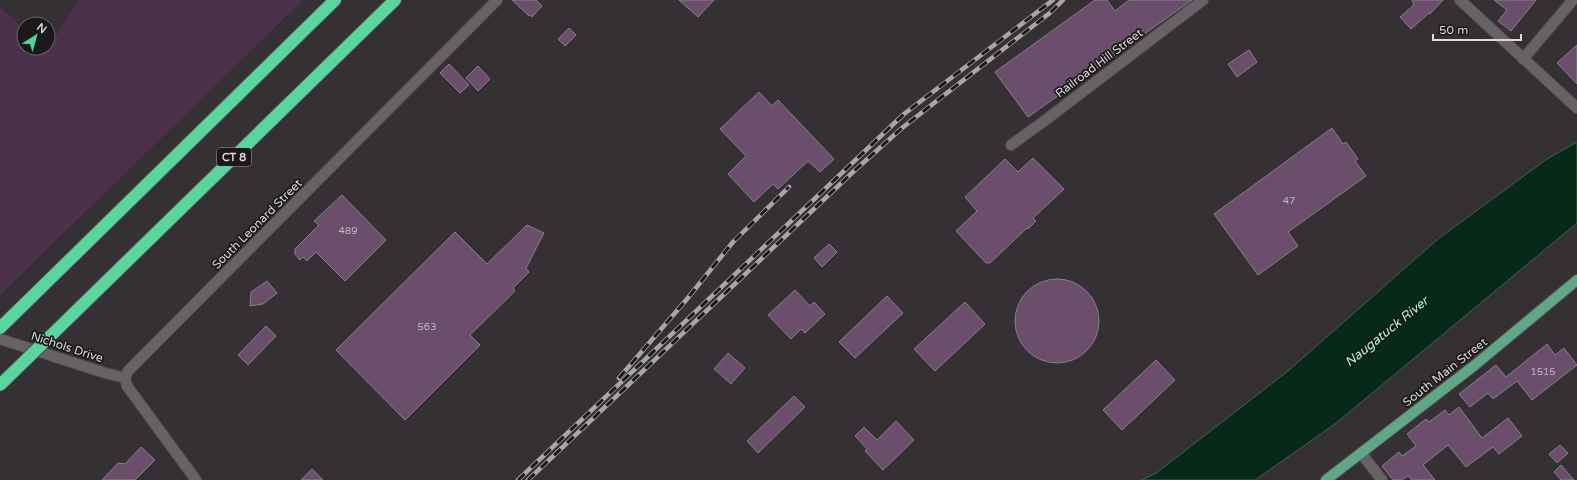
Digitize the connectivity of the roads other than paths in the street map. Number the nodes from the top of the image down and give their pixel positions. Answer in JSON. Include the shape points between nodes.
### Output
{"nodes":[{"id":1,"x":335,"y":0,"type":"edge"},
{"id":2,"x":395,"y":0,"type":"edge"},
{"id":3,"x":497,"y":0,"type":"edge"},
{"id":4,"x":1203,"y":0,"type":"edge"},
{"id":5,"x":1460,"y":0,"type":"edge"},
{"id":6,"x":1573,"y":0,"type":"edge"},
{"id":7,"x":1523,"y":59,"type":"junction"},
{"id":8,"x":1577,"y":108,"type":"edge"},
{"id":9,"x":1011,"y":145,"type":"dead end"},
{"id":10,"x":1577,"y":280,"type":"edge"},
{"id":11,"x":0,"y":328,"type":"edge"},
{"id":12,"x":0,"y":339,"type":"edge"},
{"id":13,"x":125,"y":378,"type":"junction"},
{"id":14,"x":0,"y":386,"type":"edge"},
{"id":15,"x":1361,"y":453,"type":"junction"},
{"id":16,"x":196,"y":480,"type":"edge"},
{"id":17,"x":1326,"y":480,"type":"edge"},
{"id":18,"x":1382,"y":480,"type":"edge"}],
"edges":[{"from":1,"to":11,"type":"highway"},
{"from":2,"to":14,"type":"highway","number":"CT 8","bridge":true},
{"from":3,"to":13,"type":"street","name":"South Leonard Street","via":[[133,365]]},
{"from":4,"to":9,"type":"street","name":"Railroad Hill Street"},
{"from":5,"to":7,"type":"street"},
{"from":6,"to":7,"type":"street"},
{"from":7,"to":8,"type":"street"},
{"from":10,"to":15,"type":"main road","name":"South Main Street","via":[[1475,365]]},
{"from":12,"to":13,"type":"street","name":"Nichols Drive"},
{"from":13,"to":16,"type":"street","via":[[129,389]]},
{"from":15,"to":17,"type":"main road","name":"South Main Street"},
{"from":15,"to":18,"type":"street"}]}
